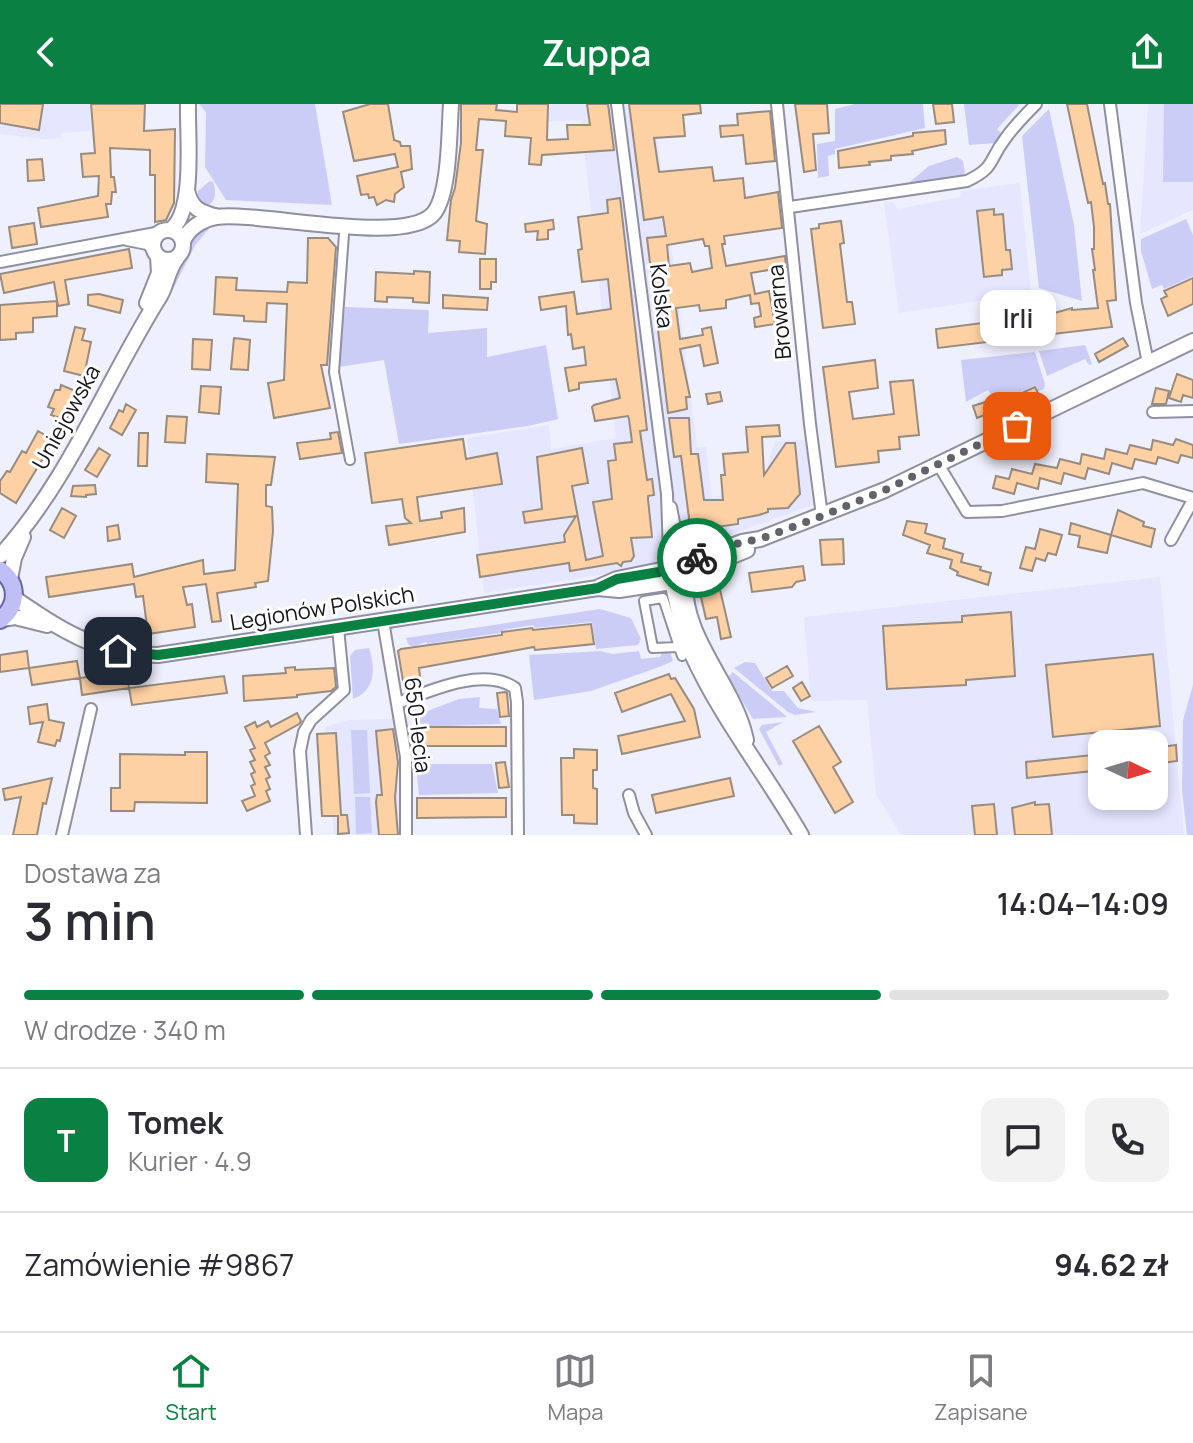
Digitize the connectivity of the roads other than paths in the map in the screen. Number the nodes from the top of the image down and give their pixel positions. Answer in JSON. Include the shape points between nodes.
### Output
{"nodes":[{"id":1,"x":188,"y":104,"type":"edge"},
{"id":2,"x":451,"y":104,"type":"edge"},
{"id":3,"x":617,"y":104,"type":"edge"},
{"id":4,"x":777,"y":104,"type":"edge"},
{"id":5,"x":1036,"y":104,"type":"edge"},
{"id":6,"x":1110,"y":104,"type":"edge"},
{"id":7,"x":187,"y":189,"type":"junction"},
{"id":8,"x":790,"y":207,"type":"junction"},
{"id":9,"x":218,"y":217,"type":"junction"},
{"id":10,"x":166,"y":231,"type":"junction"},
{"id":11,"x":344,"y":234,"type":"dead end"},
{"id":12,"x":125,"y":239,"type":"junction"},
{"id":13,"x":183,"y":242,"type":"junction"},
{"id":14,"x":156,"y":253,"type":"junction"},
{"id":15,"x":177,"y":258,"type":"junction"},
{"id":16,"x":0,"y":262,"type":"edge"},
{"id":17,"x":138,"y":330,"type":"junction"},
{"id":18,"x":1193,"y":341,"type":"edge"},
{"id":19,"x":1148,"y":363,"type":"junction"},
{"id":20,"x":1193,"y":411,"type":"edge"},
{"id":21,"x":1153,"y":412,"type":"dead end"},
{"id":22,"x":350,"y":460,"type":"dead end"},
{"id":23,"x":938,"y":464,"type":"junction"},
{"id":24,"x":667,"y":494,"type":"junction"},
{"id":25,"x":1193,"y":499,"type":"edge"},
{"id":26,"x":822,"y":516,"type":"junction"},
{"id":27,"x":30,"y":522,"type":"junction"},
{"id":28,"x":1171,"y":540,"type":"dead end"},
{"id":29,"x":0,"y":556,"type":"edge"},
{"id":30,"x":676,"y":573,"type":"junction"},
{"id":31,"x":5,"y":575,"type":"edge"},
{"id":32,"x":14,"y":598,"type":"junction"},
{"id":33,"x":1,"y":619,"type":"edge"},
{"id":34,"x":383,"y":621,"type":"junction"},
{"id":35,"x":55,"y":627,"type":"junction"},
{"id":36,"x":338,"y":628,"type":"junction"},
{"id":37,"x":680,"y":651,"type":"joint"},
{"id":38,"x":398,"y":703,"type":"junction"},
{"id":39,"x":91,"y":709,"type":"dead end"},
{"id":40,"x":629,"y":795,"type":"dead end"},
{"id":41,"x":62,"y":835,"type":"edge"},
{"id":42,"x":306,"y":835,"type":"edge"},
{"id":43,"x":406,"y":835,"type":"edge"},
{"id":44,"x":518,"y":835,"type":"edge"},
{"id":45,"x":646,"y":835,"type":"edge"},
{"id":46,"x":801,"y":835,"type":"edge"}],
"edges":[{"from":1,"to":7,"type":"street"},
{"from":2,"to":9,"type":"street","via":[[443,189],[435,212],[423,221],[410,227],[345,226]]},
{"from":3,"to":24,"type":"street","name":"Kolska"},
{"from":4,"to":8,"type":"street","name":"Browarna"},
{"from":5,"to":8,"type":"street","via":[[1003,140],[991,166],[967,181]]},
{"from":6,"to":19,"type":"street"},
{"from":7,"to":9,"type":"street","via":[[195,210]]},
{"from":7,"to":10,"type":"street","via":[[182,216]]},
{"from":8,"to":26,"type":"street","name":"Browarna"},
{"from":9,"to":13,"type":"street","via":[[194,227]]},
{"from":10,"to":12,"type":"street"},
{"from":10,"to":13,"type":"street","via":[[178,234]]},
{"from":10,"to":14,"type":"street","via":[[154,240]]},
{"from":11,"to":22,"type":"street","via":[[334,372]]},
{"from":12,"to":14,"type":"street","via":[[147,244]]},
{"from":12,"to":16,"type":"street"},
{"from":13,"to":15,"type":"street"},
{"from":14,"to":15,"type":"street","via":[[168,261]]},
{"from":14,"to":17,"type":"street","name":"Uniejowska","via":[[159,273]]},
{"from":15,"to":17,"type":"street","name":"Uniejowska"},
{"from":17,"to":27,"type":"street","name":"Uniejowska"},
{"from":18,"to":19,"type":"street","name":"Legionów Polskich"},
{"from":19,"to":23,"type":"street","name":"Legionów Polskich"},
{"from":20,"to":21,"type":"street"},
{"from":23,"to":25,"type":"street","via":[[967,512],[1002,511],[1143,483]]},
{"from":23,"to":26,"type":"street","name":"Legionów Polskich"},
{"from":24,"to":30,"type":"street","name":"Kolska","via":[[669,555]]},
{"from":24,"to":30,"type":"street","name":"Kolska","via":[[677,529]]},
{"from":25,"to":28,"type":"street"},
{"from":26,"to":30,"type":"street","name":"Legionów Polskich","via":[[742,542]]},
{"from":27,"to":29,"type":"street","name":"Uniejowska"},
{"from":27,"to":31,"type":"street","name":"Uniejowska"},
{"from":30,"to":34,"type":"street","name":"Legionów Polskich"},
{"from":30,"to":46,"type":"street","via":[[696,633],[741,718],[747,747]]},
{"from":31,"to":32,"type":"main road"},
{"from":32,"to":33,"type":"main road"},
{"from":32,"to":35,"type":"street","name":"Legionów Polskich"},
{"from":33,"to":35,"type":"street","name":"Legionów Polskich","via":[[15,617]]},
{"from":34,"to":36,"type":"street","name":"Legionów Polskich"},
{"from":34,"to":38,"type":"street","name":"650-lecia"},
{"from":35,"to":36,"type":"street","name":"Legionów Polskich","via":[[103,648],[145,655]]},
{"from":36,"to":42,"type":"street","via":[[344,690],[311,720],[300,751]]},
{"from":37,"to":37,"type":"street","via":[[653,648],[644,601],[663,598]]},
{"from":38,"to":43,"type":"street","name":"650-lecia","via":[[406,757]]},
{"from":38,"to":44,"type":"street","via":[[469,681],[506,681],[515,688]]},
{"from":39,"to":41,"type":"street"},
{"from":40,"to":45,"type":"street"}]}
